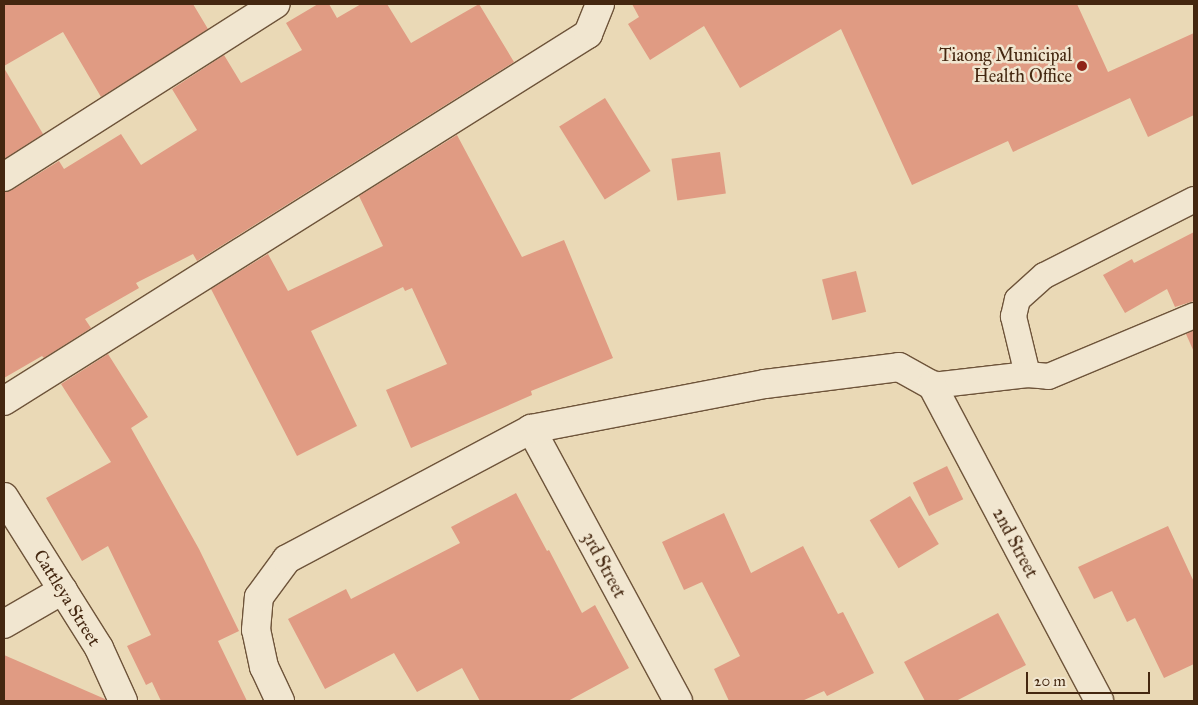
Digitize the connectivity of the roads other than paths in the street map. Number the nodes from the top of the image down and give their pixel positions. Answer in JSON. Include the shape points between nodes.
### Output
{"nodes":[{"id":1,"x":276,"y":4,"type":"edge"},
{"id":2,"x":600,"y":4,"type":"edge"},
{"id":3,"x":4,"y":177,"type":"edge"},
{"id":4,"x":1194,"y":199,"type":"edge"},
{"id":5,"x":1194,"y":315,"type":"edge"},
{"id":6,"x":1027,"y":374,"type":"junction"},
{"id":7,"x":932,"y":385,"type":"junction"},
{"id":8,"x":4,"y":401,"type":"edge"},
{"id":9,"x":531,"y":429,"type":"junction"},
{"id":10,"x":4,"y":498,"type":"edge"},
{"id":11,"x":63,"y":590,"type":"junction"},
{"id":12,"x":4,"y":624,"type":"edge"},
{"id":13,"x":123,"y":701,"type":"edge"},
{"id":14,"x":280,"y":701,"type":"edge"},
{"id":15,"x":678,"y":701,"type":"edge"},
{"id":16,"x":1099,"y":701,"type":"edge"}],
"edges":[{"from":1,"to":3,"type":"street"},
{"from":2,"to":8,"type":"street","via":[[588,34]]},
{"from":4,"to":6,"type":"lane","via":[[1044,275],[1017,299],[1013,316]]},
{"from":5,"to":6,"type":"lane","via":[[1048,376]]},
{"from":6,"to":7,"type":"lane"},
{"from":7,"to":9,"type":"street","via":[[899,367],[765,384]]},
{"from":7,"to":16,"type":"street","name":"2nd Street"},
{"from":9,"to":14,"type":"street","via":[[287,559],[259,597],[256,630],[264,667]]},
{"from":9,"to":15,"type":"street","name":"3rd Street"},
{"from":10,"to":11,"type":"street","name":"Cattleya Street"},
{"from":11,"to":12,"type":"street"},
{"from":11,"to":13,"type":"street","name":"Cattleya Street","via":[[99,648]]}]}
